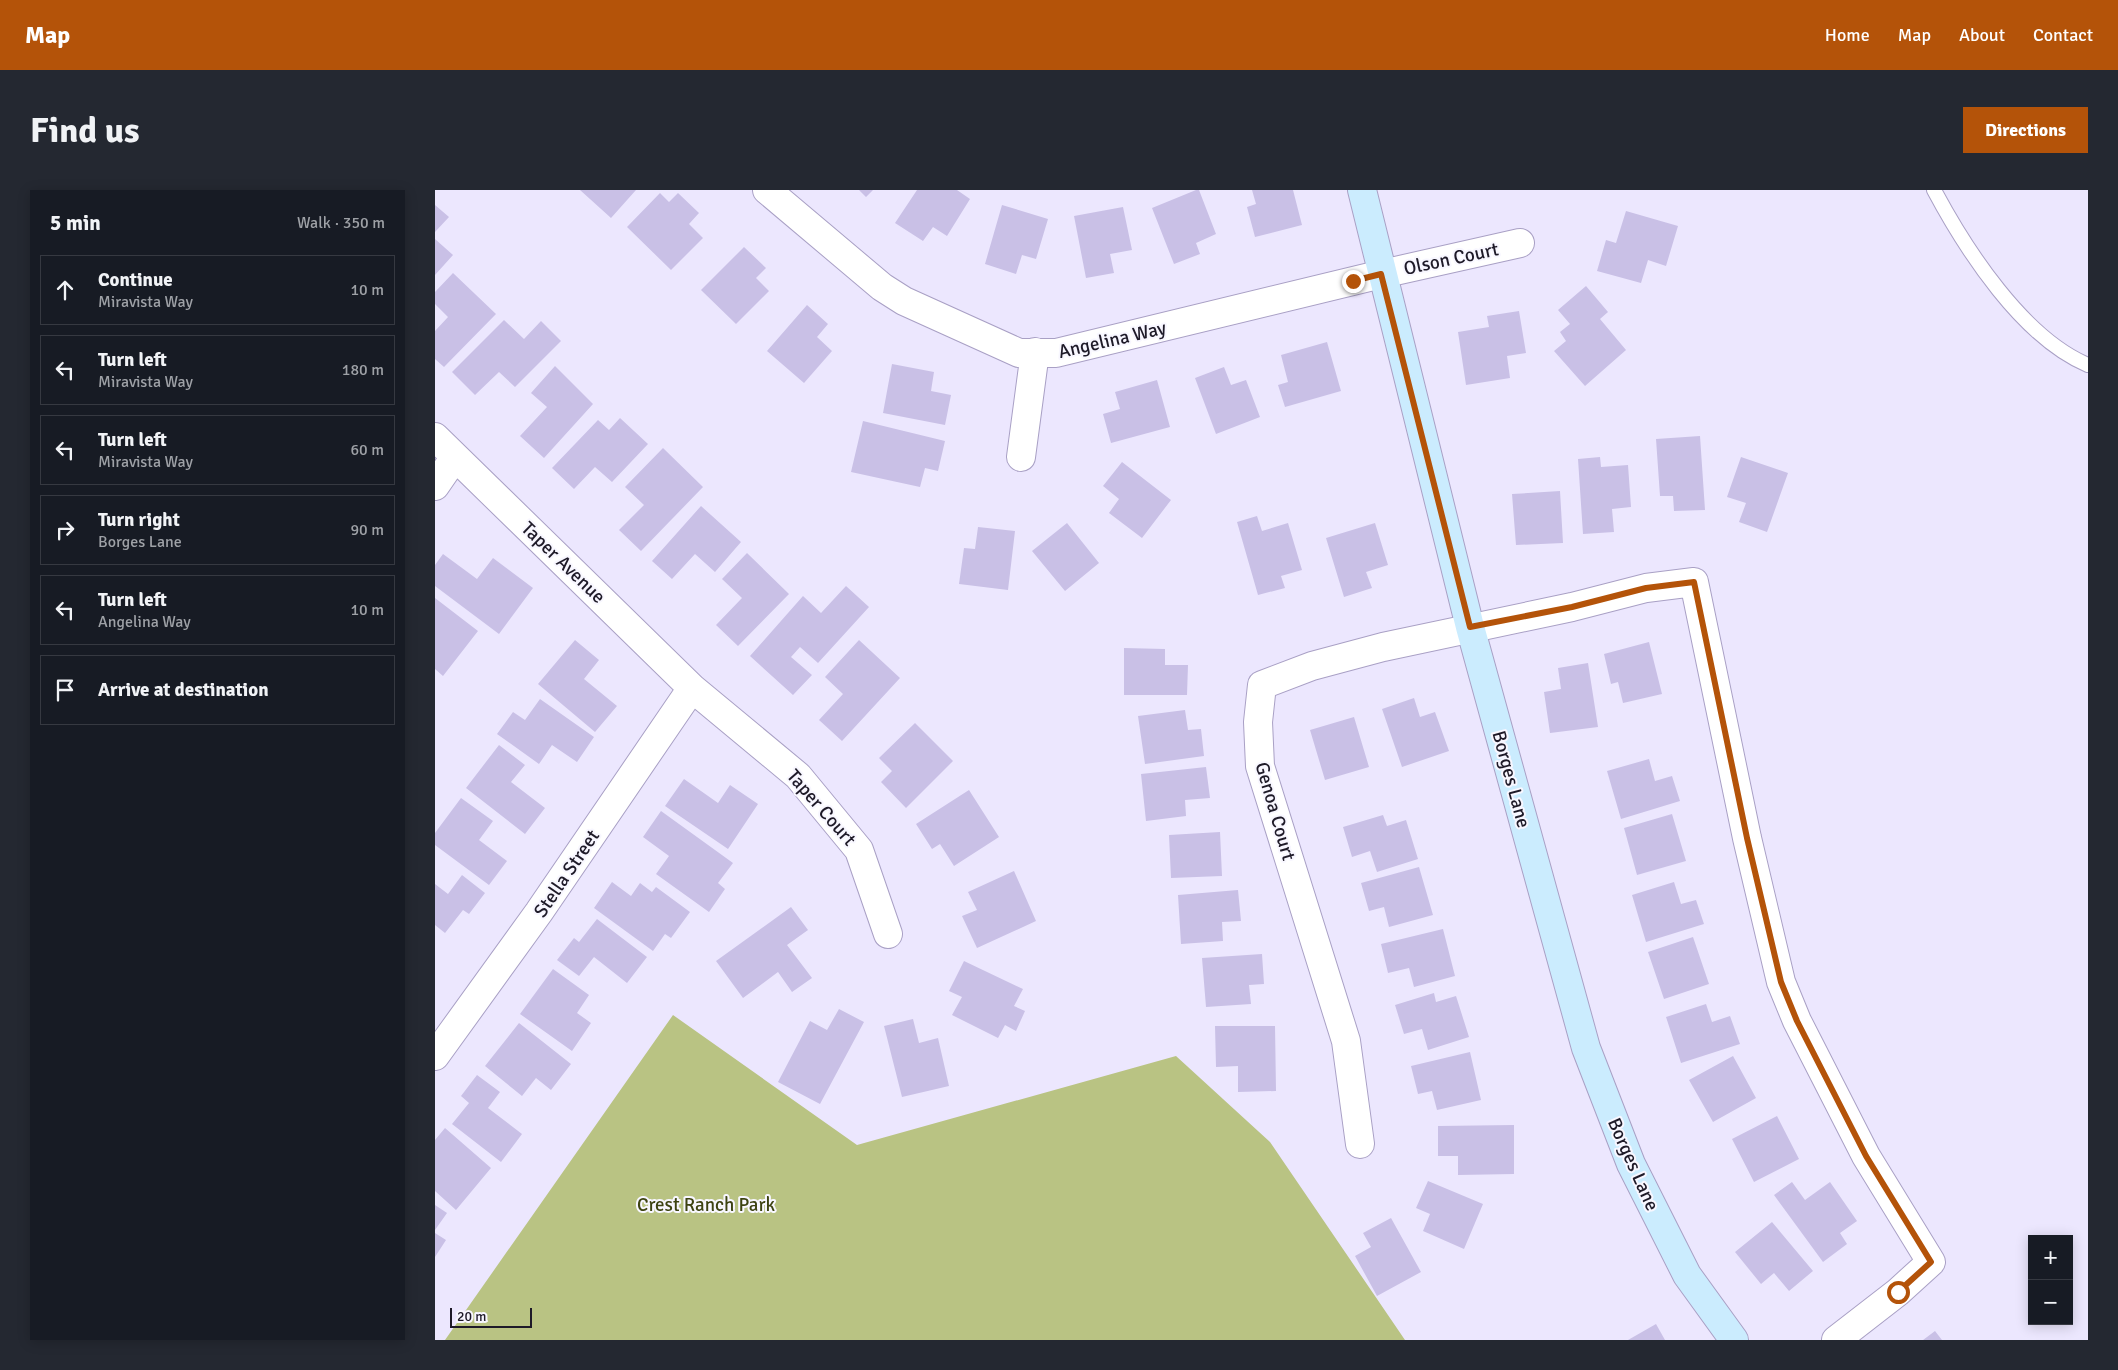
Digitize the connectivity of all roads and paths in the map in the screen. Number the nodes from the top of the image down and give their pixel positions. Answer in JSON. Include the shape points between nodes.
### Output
{"nodes":[{"id":1,"x":767,"y":190,"type":"edge"},
{"id":2,"x":1362,"y":190,"type":"edge"},
{"id":3,"x":1934,"y":190,"type":"edge"},
{"id":4,"x":1520,"y":243,"type":"dead end"},
{"id":5,"x":1381,"y":274,"type":"junction"},
{"id":6,"x":1035,"y":352,"type":"junction"},
{"id":7,"x":2088,"y":365,"type":"edge"},
{"id":8,"x":435,"y":437,"type":"edge"},
{"id":9,"x":455,"y":457,"type":"junction"},
{"id":10,"x":1021,"y":457,"type":"dead end"},
{"id":11,"x":435,"y":486,"type":"edge"},
{"id":12,"x":1470,"y":627,"type":"junction"},
{"id":13,"x":693,"y":688,"type":"junction"},
{"id":14,"x":888,"y":934,"type":"dead end"},
{"id":15,"x":435,"y":1056,"type":"edge"},
{"id":16,"x":1360,"y":1144,"type":"dead end"},
{"id":17,"x":1734,"y":1340,"type":"edge"},
{"id":18,"x":1836,"y":1340,"type":"edge"}],
"edges":[{"from":1,"to":6,"type":"street","name":"Angelina Way","via":[[882,287],[904,301],[1019,353]]},
{"from":2,"to":5,"type":"street","name":"Borges Lane"},
{"from":3,"to":7,"type":"lane","via":[[1955,229],[1994,284],[2031,327]]},
{"from":4,"to":5,"type":"street","name":"Olson Court"},
{"from":5,"to":6,"type":"street","name":"Angelina Way","via":[[1056,354]]},
{"from":5,"to":12,"type":"street","name":"Borges Lane"},
{"from":6,"to":10,"type":"street"},
{"from":8,"to":9,"type":"street","name":"Taper Avenue"},
{"from":9,"to":11,"type":"street"},
{"from":9,"to":13,"type":"street","name":"Taper Avenue"},
{"from":12,"to":16,"type":"street","name":"Genoa Court","via":[[1312,666],[1262,685],[1258,722],[1260,766],[1346,1041]]},
{"from":12,"to":17,"type":"street","name":"Borges Lane","via":[[1586,1048],[1631,1164],[1682,1267]]},
{"from":12,"to":18,"type":"street","via":[[1572,607],[1646,588],[1694,582],[1747,838],[1781,982],[1797,1021],[1866,1156],[1931,1262]]},
{"from":13,"to":14,"type":"street","name":"Taper Court","via":[[798,776],[859,850]]},
{"from":13,"to":15,"type":"street","name":"Stella Street"}]}
